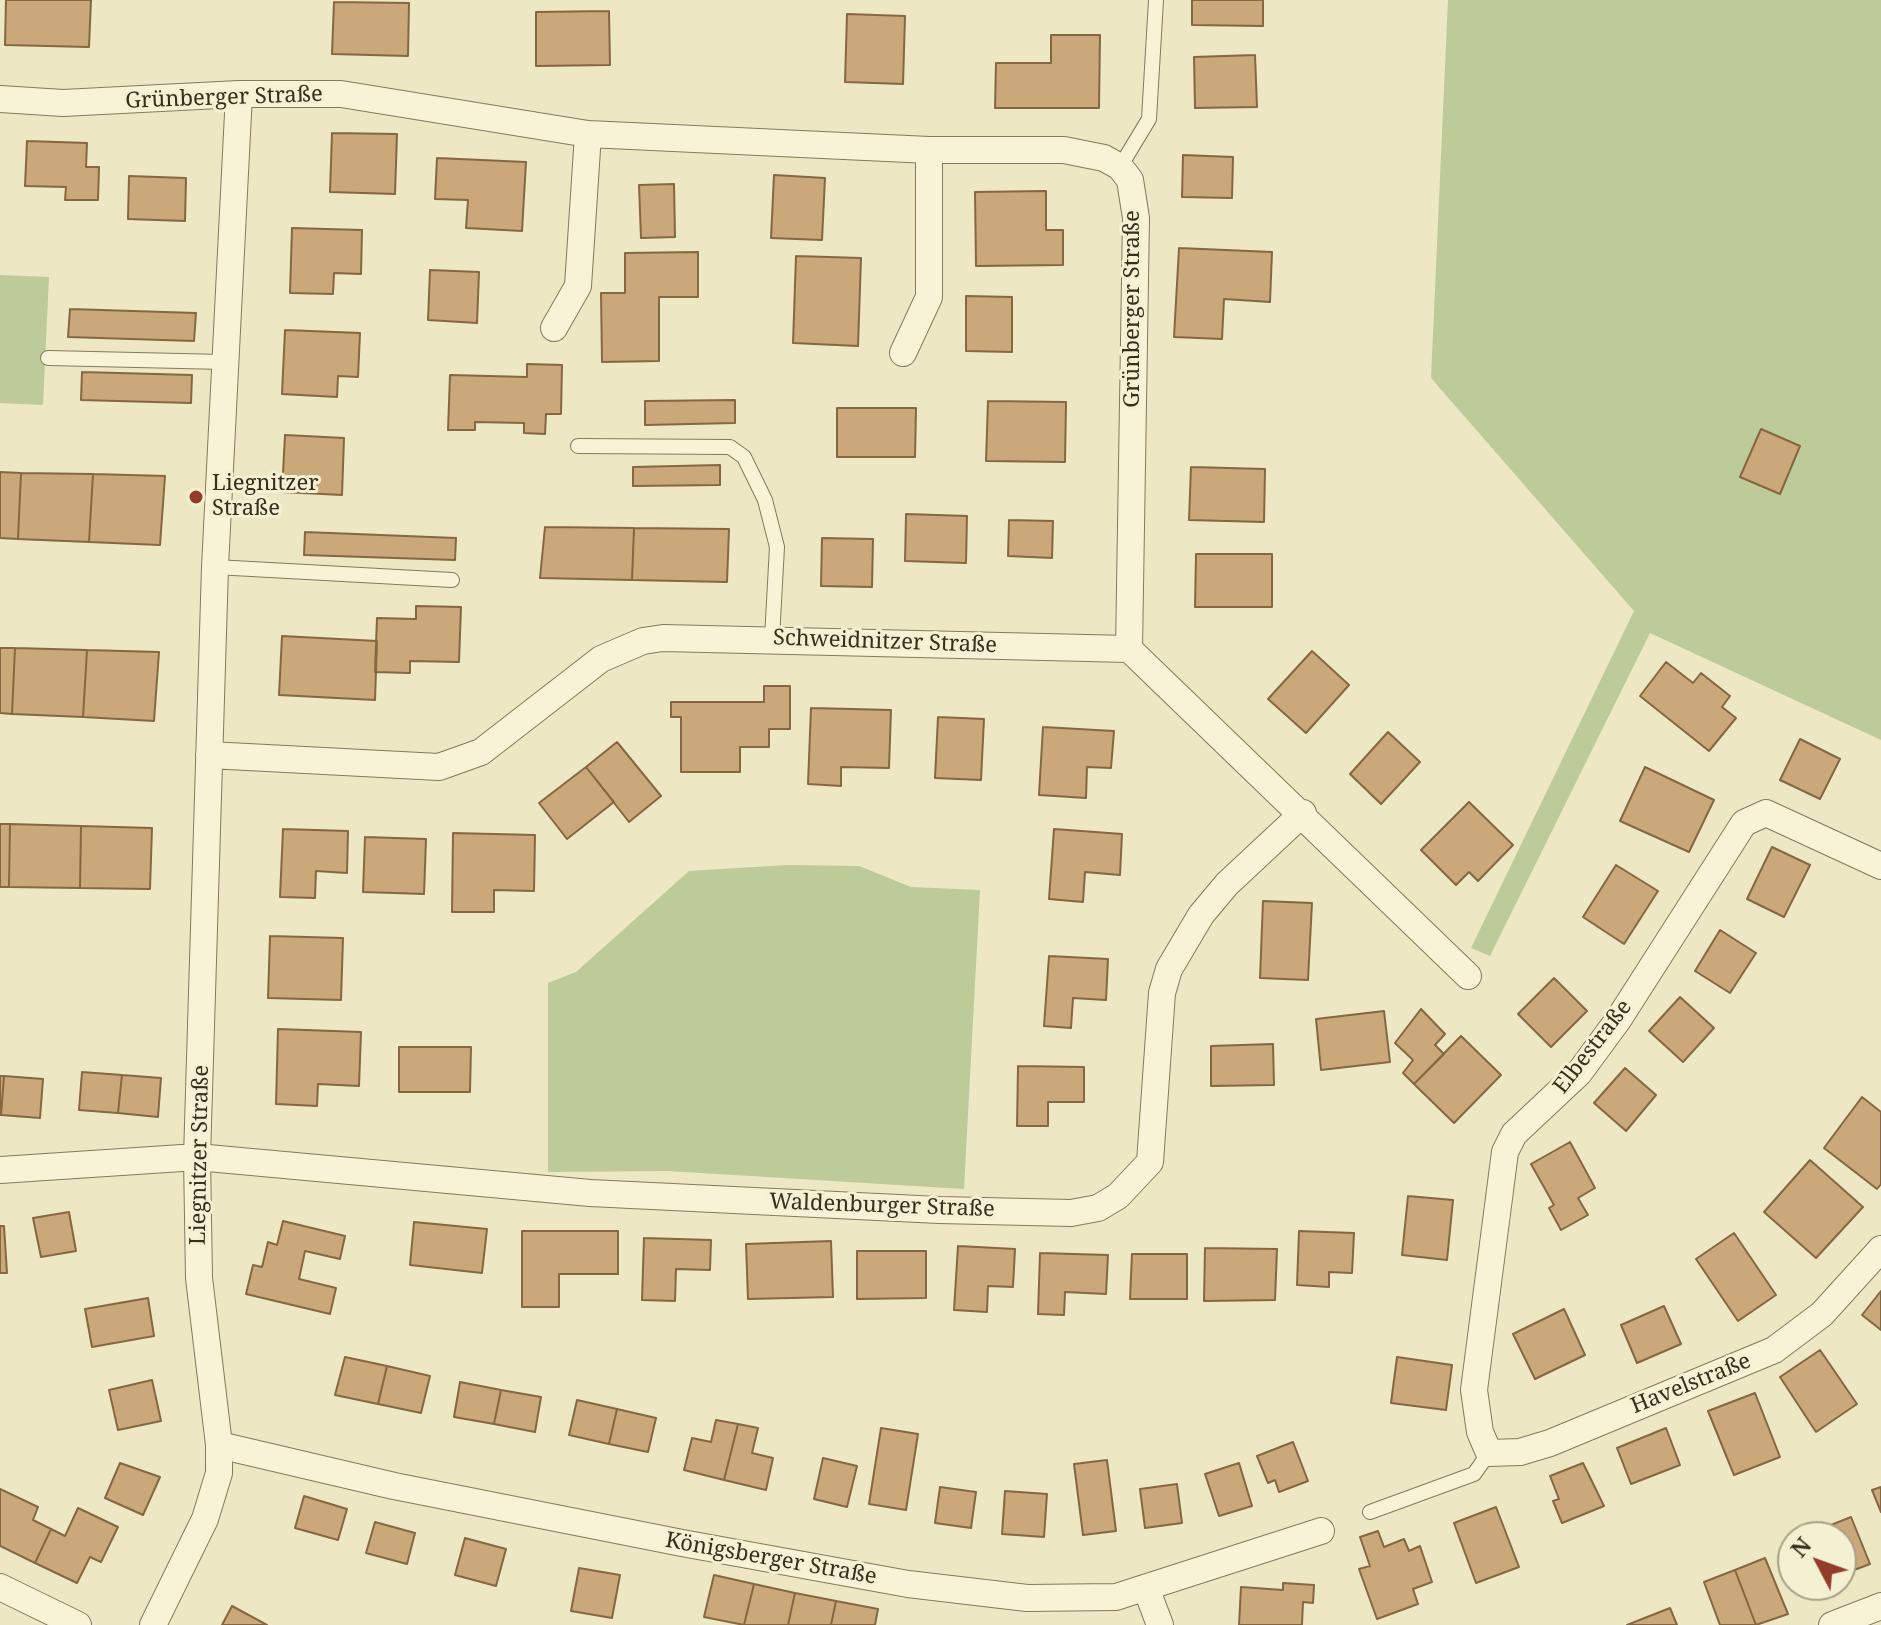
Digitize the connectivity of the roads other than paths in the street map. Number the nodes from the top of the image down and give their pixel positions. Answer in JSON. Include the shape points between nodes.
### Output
{"nodes":[{"id":1,"x":1156,"y":0,"type":"edge"},
{"id":2,"x":239,"y":94,"type":"junction"},
{"id":3,"x":0,"y":99,"type":"edge"},
{"id":4,"x":588,"y":134,"type":"junction"},
{"id":5,"x":929,"y":150,"type":"junction"},
{"id":6,"x":1120,"y":167,"type":"junction"},
{"id":7,"x":554,"y":328,"type":"dead end"},
{"id":8,"x":903,"y":353,"type":"dead end"},
{"id":9,"x":48,"y":358,"type":"dead end"},
{"id":10,"x":225,"y":362,"type":"junction"},
{"id":11,"x":578,"y":446,"type":"dead end"},
{"id":12,"x":215,"y":567,"type":"junction"},
{"id":13,"x":452,"y":580,"type":"dead end"},
{"id":14,"x":772,"y":638,"type":"junction"},
{"id":15,"x":1129,"y":649,"type":"junction"},
{"id":16,"x":209,"y":755,"type":"junction"},
{"id":17,"x":1303,"y":813,"type":"junction"},
{"id":18,"x":1881,"y":866,"type":"edge"},
{"id":19,"x":1468,"y":976,"type":"dead end"},
{"id":20,"x":197,"y":1157,"type":"junction"},
{"id":21,"x":0,"y":1170,"type":"edge"},
{"id":22,"x":1881,"y":1249,"type":"edge"},
{"id":23,"x":1484,"y":1442,"type":"junction"},
{"id":24,"x":219,"y":1445,"type":"junction"},
{"id":25,"x":1370,"y":1512,"type":"dead end"},
{"id":26,"x":1321,"y":1531,"type":"dead end"},
{"id":27,"x":0,"y":1587,"type":"edge"},
{"id":28,"x":1146,"y":1588,"type":"junction"},
{"id":29,"x":1881,"y":1606,"type":"edge"},
{"id":30,"x":78,"y":1625,"type":"edge"},
{"id":31,"x":153,"y":1625,"type":"edge"},
{"id":32,"x":1160,"y":1625,"type":"edge"},
{"id":33,"x":1832,"y":1625,"type":"edge"}],
"edges":[{"from":1,"to":6,"type":"lane","via":[[1149,119]]},
{"from":2,"to":3,"type":"street","name":"Grünberger Straße","via":[[89,103]]},
{"from":2,"to":4,"type":"street","name":"Grünberger Straße","via":[[341,94]]},
{"from":2,"to":10,"type":"street","name":"Liegnitzer Straße"},
{"from":4,"to":5,"type":"street","name":"Grünberger Straße"},
{"from":4,"to":7,"type":"street","via":[[578,286]]},
{"from":5,"to":6,"type":"street","name":"Grünberger Straße","via":[[1064,150]]},
{"from":5,"to":8,"type":"street","via":[[929,297]]},
{"from":6,"to":15,"type":"street","name":"Grünberger Straße","via":[[1130,180],[1136,218]]},
{"from":9,"to":10,"type":"lane"},
{"from":10,"to":12,"type":"street","name":"Liegnitzer Straße"},
{"from":11,"to":14,"type":"lane","via":[[730,447],[744,457],[765,500],[777,547]]},
{"from":12,"to":13,"type":"lane"},
{"from":12,"to":16,"type":"street","name":"Liegnitzer Straße"},
{"from":14,"to":15,"type":"street","name":"Schweidnitzer Straße"},
{"from":14,"to":16,"type":"street","name":"Schweidnitzer Straße","via":[[663,638],[624,648],[601,659],[481,752],[439,767]]},
{"from":15,"to":17,"type":"street"},
{"from":16,"to":20,"type":"street","name":"Liegnitzer Straße"},
{"from":17,"to":19,"type":"street"},
{"from":17,"to":20,"type":"street","name":"Waldenburger Straße","via":[[1227,884],[1201,915],[1169,969],[1162,993],[1150,1162],[1118,1196],[1098,1208],[1071,1213],[939,1210],[590,1193]]},
{"from":18,"to":23,"type":"street","name":"Elbestraße","via":[[1766,813],[1744,823],[1579,1073],[1514,1134],[1505,1152],[1474,1390]]},
{"from":20,"to":21,"type":"street","name":"Waldenburger Straße"},
{"from":20,"to":24,"type":"street","name":"Liegnitzer Straße","via":[[199,1278]]},
{"from":22,"to":23,"type":"street","name":"Havelstraße","via":[[1822,1314],[1774,1350],[1550,1443],[1520,1452]]},
{"from":23,"to":25,"type":"lane","via":[[1474,1474]]},
{"from":24,"to":28,"type":"street","name":"Königsberger Straße","via":[[469,1501],[956,1591],[1079,1598],[1116,1597]]},
{"from":24,"to":31,"type":"street","name":"Liegnitzer Straße","via":[[219,1473],[205,1519]]},
{"from":26,"to":28,"type":"street","name":"Königsberger Straße"},
{"from":27,"to":30,"type":"street"},
{"from":28,"to":32,"type":"street"},
{"from":29,"to":33,"type":"street"}]}
